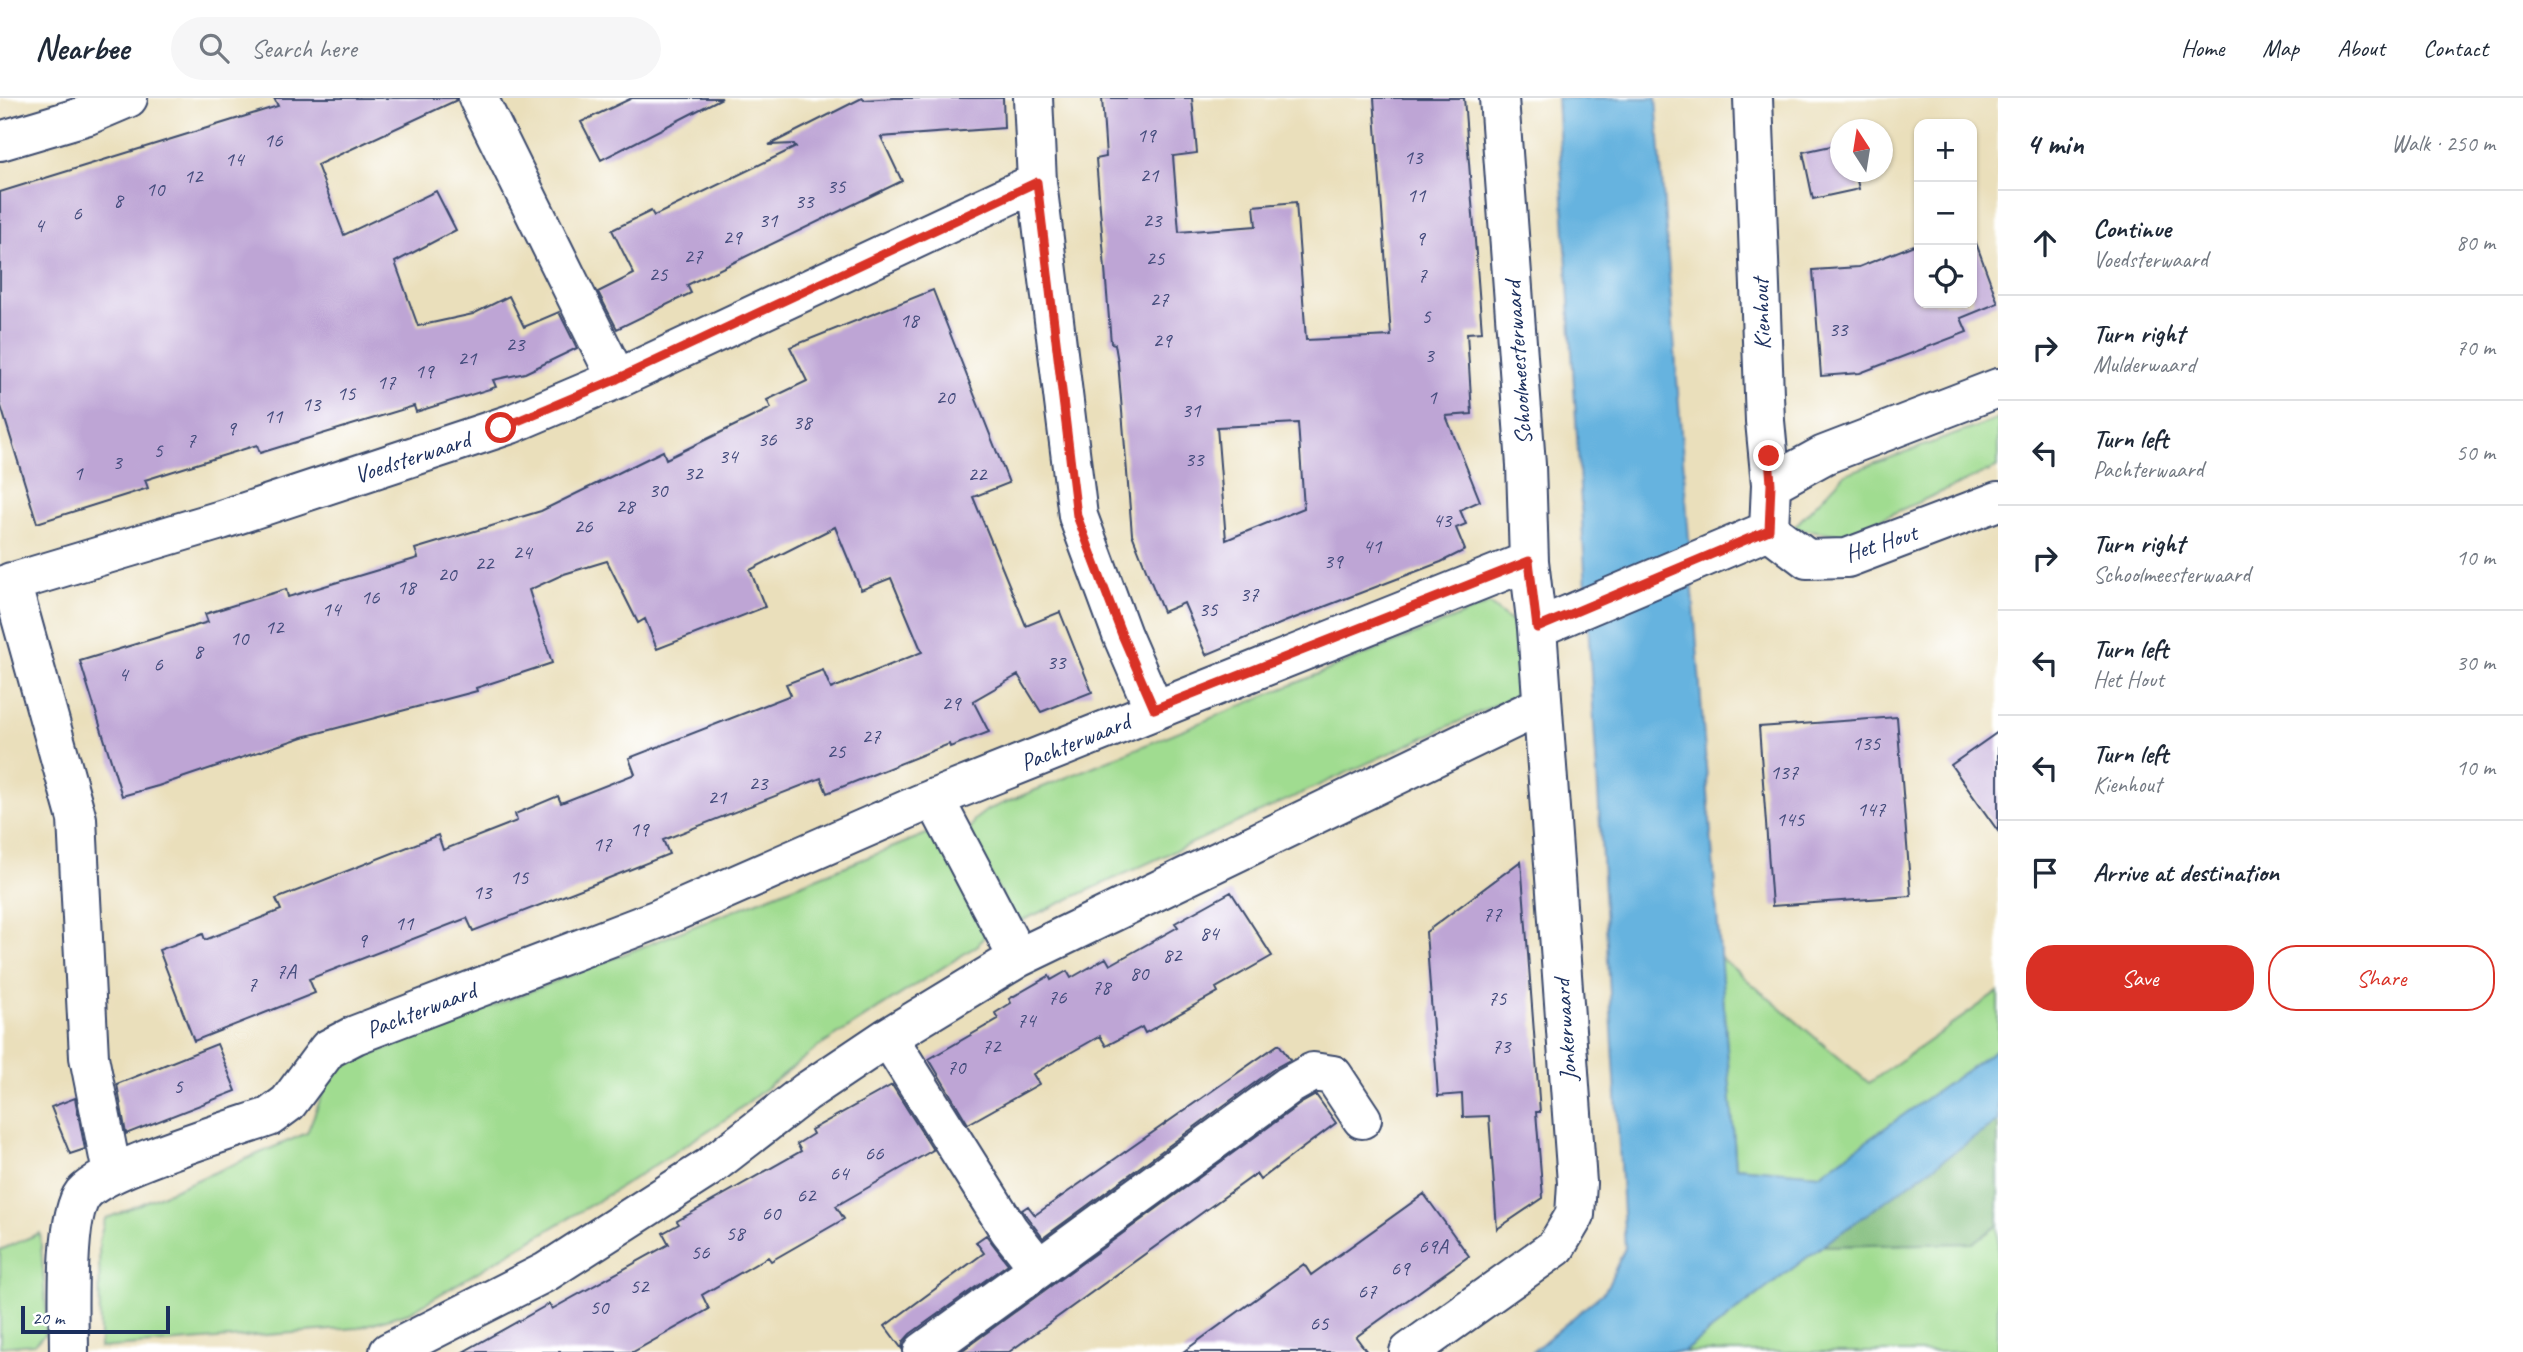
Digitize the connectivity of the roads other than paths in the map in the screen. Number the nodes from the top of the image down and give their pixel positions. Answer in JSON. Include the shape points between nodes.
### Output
{"nodes":[{"id":1,"x":128,"y":98,"type":"edge"},
{"id":2,"x":478,"y":98,"type":"edge"},
{"id":3,"x":1033,"y":98,"type":"edge"},
{"id":4,"x":1499,"y":98,"type":"edge"},
{"id":5,"x":1753,"y":98,"type":"edge"},
{"id":6,"x":0,"y":141,"type":"edge"},
{"id":7,"x":1037,"y":182,"type":"junction"},
{"id":8,"x":617,"y":379,"type":"junction"},
{"id":9,"x":1998,"y":388,"type":"edge"},
{"id":10,"x":1771,"y":484,"type":"junction"},
{"id":11,"x":1998,"y":501,"type":"edge"},
{"id":12,"x":1769,"y":530,"type":"junction"},
{"id":13,"x":1529,"y":561,"type":"junction"},
{"id":14,"x":5,"y":584,"type":"edge"},
{"id":15,"x":1537,"y":628,"type":"junction"},
{"id":16,"x":1542,"y":705,"type":"junction"},
{"id":17,"x":1154,"y":709,"type":"junction"},
{"id":18,"x":934,"y":799,"type":"junction"},
{"id":19,"x":1018,"y":958,"type":"junction"},
{"id":20,"x":888,"y":1037,"type":"junction"},
{"id":21,"x":1362,"y":1119,"type":"dead end"},
{"id":22,"x":112,"y":1173,"type":"junction"},
{"id":23,"x":1039,"y":1268,"type":"junction"},
{"id":24,"x":69,"y":1352,"type":"edge"},
{"id":25,"x":389,"y":1352,"type":"edge"},
{"id":26,"x":923,"y":1352,"type":"edge"},
{"id":27,"x":1409,"y":1352,"type":"edge"}],
"edges":[{"from":1,"to":6,"type":"street"},
{"from":2,"to":8,"type":"street"},
{"from":3,"to":7,"type":"street"},
{"from":4,"to":13,"type":"street","name":"Schoolmeesterwaard"},
{"from":5,"to":10,"type":"street","name":"Kienhout"},
{"from":7,"to":8,"type":"street","name":"Voedsterwaard"},
{"from":7,"to":17,"type":"street","via":[[1077,516]]},
{"from":8,"to":14,"type":"street","name":"Voedsterwaard","via":[[501,428],[221,520]]},
{"from":9,"to":10,"type":"street","via":[[1824,455]]},
{"from":10,"to":12,"type":"street","name":"Kienhout"},
{"from":11,"to":12,"type":"street","name":"Het Hout","via":[[1847,558],[1807,559]]},
{"from":12,"to":15,"type":"street"},
{"from":13,"to":15,"type":"street","name":"Schoolmeesterwaard"},
{"from":13,"to":17,"type":"street","name":"Pachterwaard"},
{"from":14,"to":22,"type":"street","via":[[77,819],[89,1057]]},
{"from":15,"to":16,"type":"street","name":"Jonkerwaard"},
{"from":16,"to":19,"type":"street"},
{"from":16,"to":27,"type":"street","name":"Jonkerwaard","via":[[1577,1182],[1575,1215],[1556,1247]]},
{"from":17,"to":18,"type":"street","name":"Pachterwaard"},
{"from":18,"to":19,"type":"street"},
{"from":18,"to":22,"type":"street","name":"Pachterwaard","via":[[658,919],[355,1035],[328,1049],[288,1103],[269,1117]]},
{"from":19,"to":20,"type":"street"},
{"from":20,"to":23,"type":"street","via":[[1009,1230]]},
{"from":20,"to":25,"type":"street","via":[[806,1092],[708,1168],[546,1272]]},
{"from":21,"to":23,"type":"street","via":[[1332,1075],[1313,1072]]},
{"from":22,"to":24,"type":"street","name":"Pachterwaard","via":[[83,1195],[70,1232]]},
{"from":23,"to":26,"type":"street"}]}
